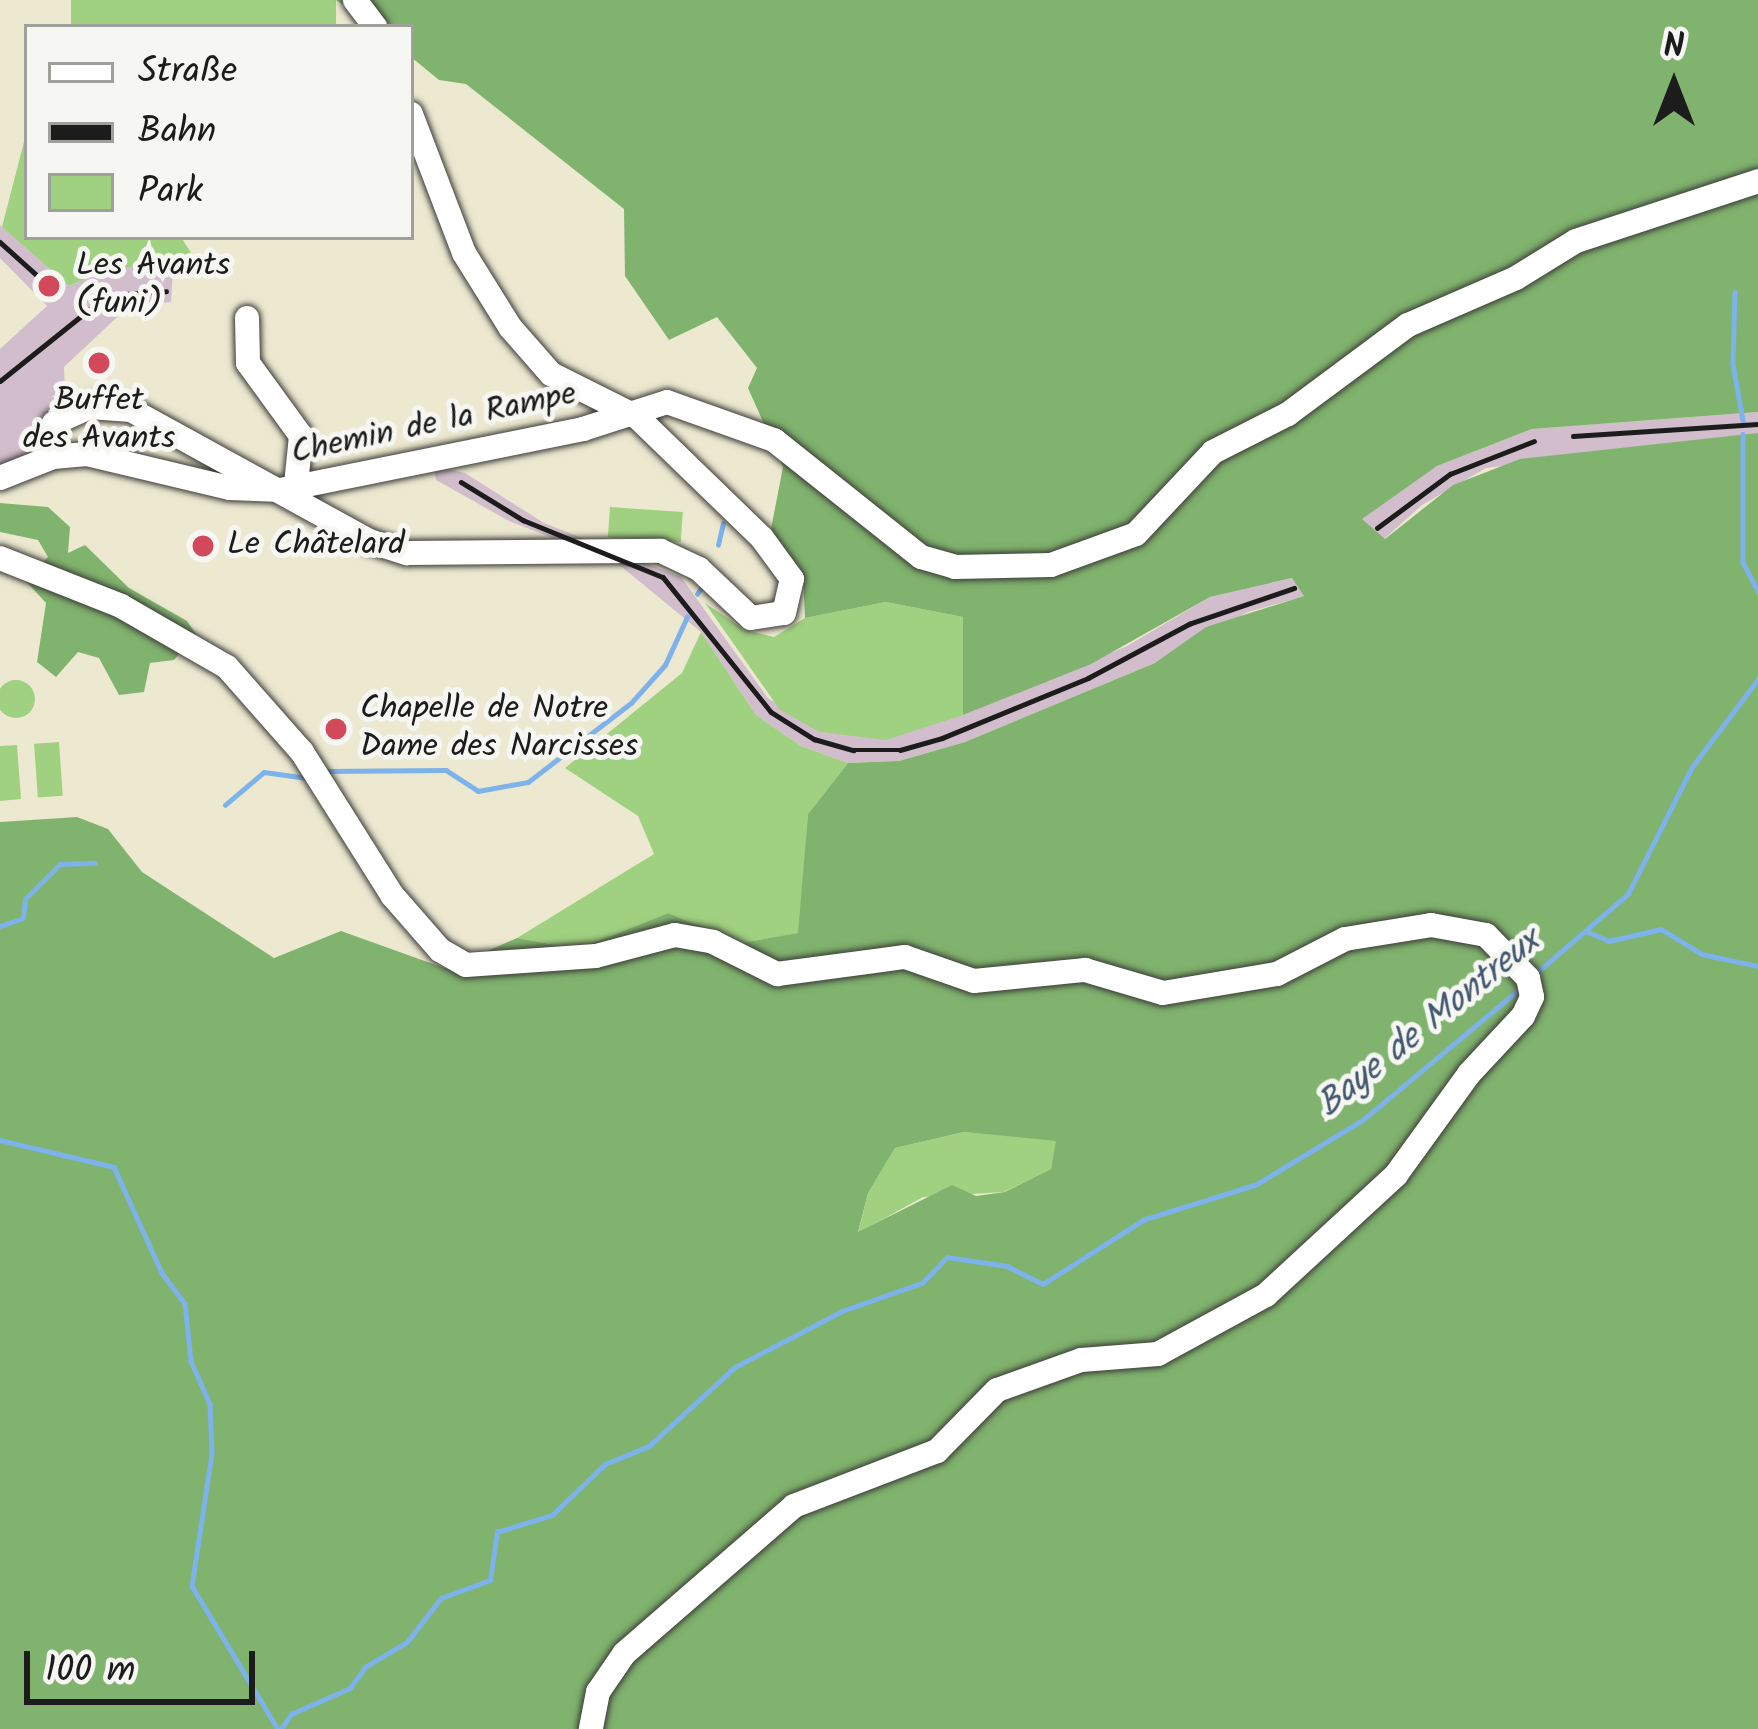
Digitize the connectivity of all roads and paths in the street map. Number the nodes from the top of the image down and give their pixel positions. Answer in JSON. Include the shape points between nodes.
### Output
{"nodes":[{"id":1,"x":355,"y":0,"type":"edge"},
{"id":2,"x":374,"y":24,"type":"edge"},
{"id":3,"x":414,"y":122,"type":"edge"},
{"id":4,"x":1758,"y":181,"type":"edge"},
{"id":5,"x":247,"y":318,"type":"dead end"},
{"id":6,"x":625,"y":409,"type":"junction"},
{"id":7,"x":54,"y":423,"type":"dead end"},
{"id":8,"x":0,"y":478,"type":"edge"},
{"id":9,"x":288,"y":487,"type":"junction"},
{"id":10,"x":0,"y":558,"type":"edge"},
{"id":11,"x":591,"y":1729,"type":"edge"}],
"edges":[{"from":1,"to":2,"type":"street"},
{"from":3,"to":6,"type":"street","via":[[464,253],[510,327],[551,374]]},
{"from":4,"to":6,"type":"street","via":[[1576,241],[1516,278],[1408,325],[1288,414],[1214,452],[1136,533],[1074,560],[1023,568],[937,563],[884,533],[774,440],[667,402]]},
{"from":5,"to":9,"type":"street","via":[[244,354],[302,436]]},
{"from":6,"to":9,"type":"street","name":"Chemin de la Rampe","via":[[583,429]]},
{"from":6,"to":9,"type":"street","name":"Chemin de la Rampe","via":[[785,564],[794,594],[779,616],[745,615],[699,568],[661,551],[446,557],[369,541]]},
{"from":7,"to":9,"type":"street","via":[[90,407],[131,410]]},
{"from":8,"to":9,"type":"street","via":[[52,457],[87,454],[230,488]]},
{"from":10,"to":11,"type":"street","via":[[121,606],[227,667],[302,752],[392,896],[440,950],[466,965],[596,956],[675,935],[713,942],[778,974],[905,957],[974,981],[1085,970],[1163,993],[1277,974],[1346,939],[1406,927],[1467,928],[1508,951],[1532,997],[1396,1175],[1250,1308],[1158,1354],[1081,1360],[998,1390],[937,1451],[794,1506],[624,1654],[598,1693]]}]}
